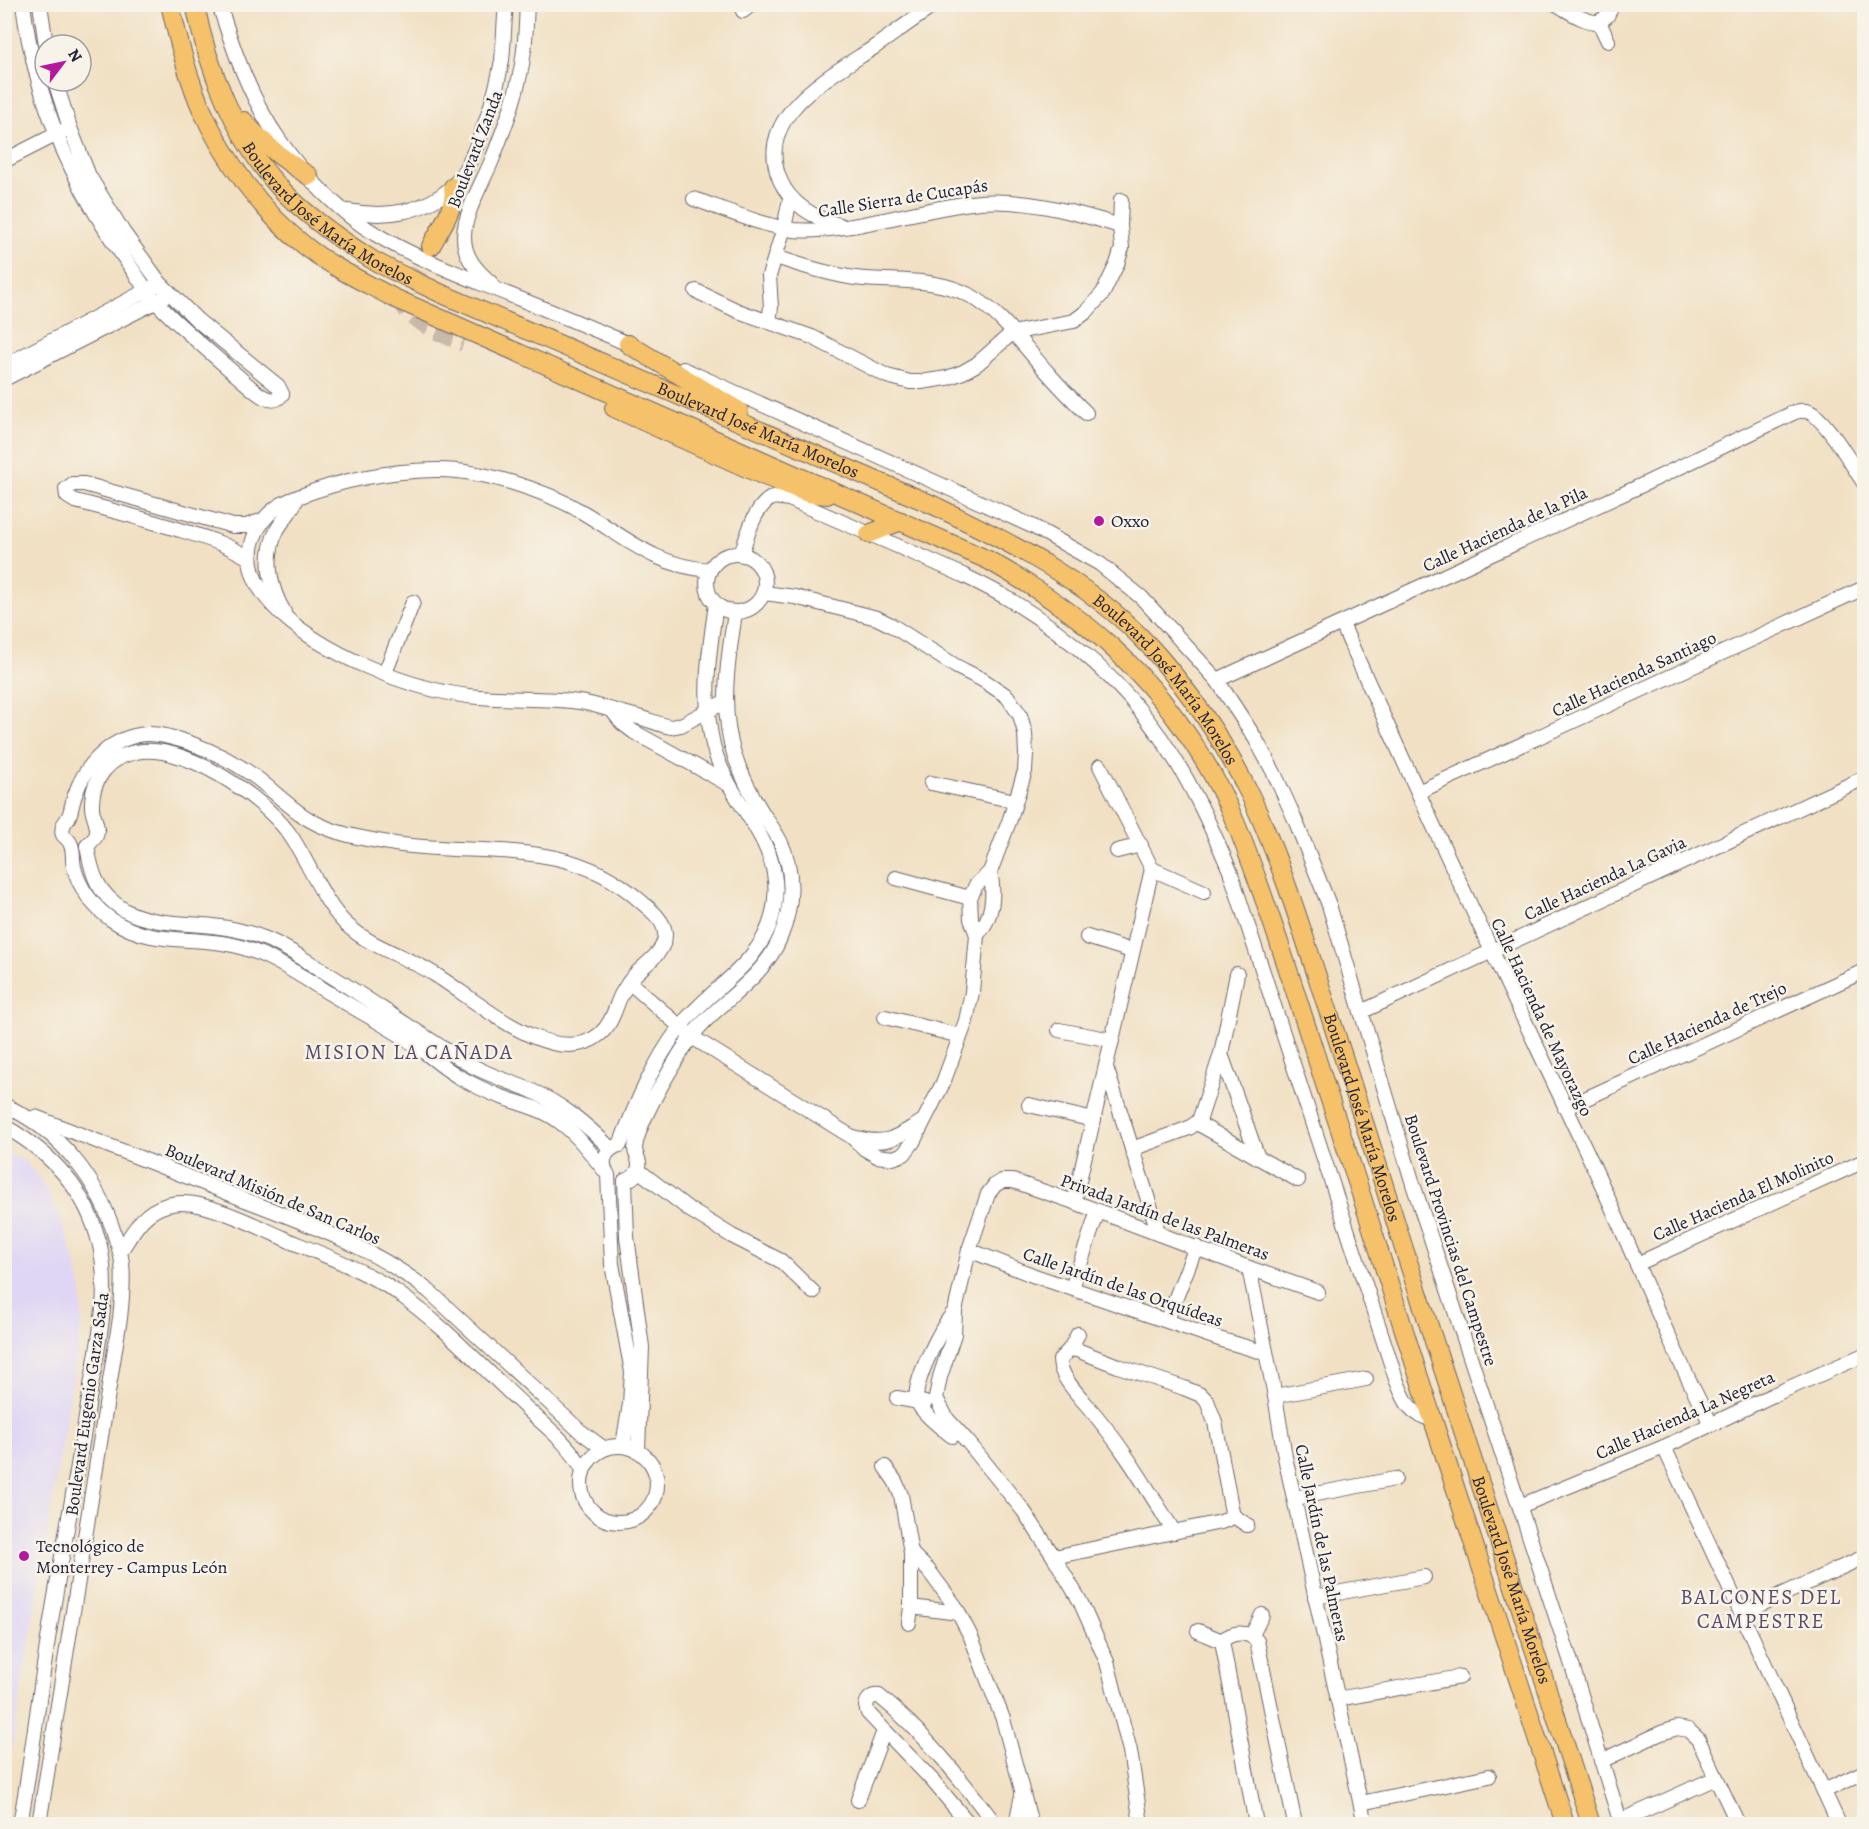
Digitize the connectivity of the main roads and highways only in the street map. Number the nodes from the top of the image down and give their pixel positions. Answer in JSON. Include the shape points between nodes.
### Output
{"nodes":[{"id":1,"x":170,"y":4,"type":"edge"},
{"id":2,"x":195,"y":4,"type":"edge"},
{"id":3,"x":222,"y":94,"type":"junction"},
{"id":4,"x":309,"y":176,"type":"road end"},
{"id":5,"x":453,"y":187,"type":"road end"},
{"id":6,"x":431,"y":246,"type":"tunnel mouth"},
{"id":7,"x":464,"y":343,"type":"tunnel mouth"},
{"id":8,"x":628,"y":344,"type":"road end"},
{"id":9,"x":805,"y":451,"type":"junction"},
{"id":10,"x":837,"y":493,"type":"junction"},
{"id":11,"x":900,"y":521,"type":"junction"},
{"id":12,"x":869,"y":534,"type":"road end"},
{"id":13,"x":1565,"y":1824,"type":"edge"},
{"id":14,"x":1591,"y":1824,"type":"edge"}],
"edges":[{"from":1,"to":10,"type":"main road","name":"Boulevard José María Morelos","via":[[202,110],[265,209],[304,245],[394,298]]},
{"from":2,"to":3,"type":"main road","name":"Boulevard José María Morelos"},
{"from":3,"to":4,"type":"main road","via":[[247,126],[289,164]]},
{"from":3,"to":9,"type":"main road","name":"Boulevard José María Morelos","via":[[255,154],[279,187],[309,215],[372,259],[450,297]]},
{"from":5,"to":6,"type":"main road","via":[[453,203]]},
{"from":7,"to":10,"type":"main road","via":[[762,476],[808,493]]},
{"from":8,"to":9,"type":"main road"},
{"from":9,"to":14,"type":"main road","name":"Boulevard José María Morelos","via":[[933,505],[1006,541],[1089,593],[1159,656],[1192,698],[1231,760],[1277,859],[1308,947]]},
{"from":10,"to":11,"type":"main road","name":"Boulevard José María Morelos"},
{"from":11,"to":12,"type":"main road"},
{"from":11,"to":13,"type":"main road","name":"Boulevard José María Morelos","via":[[1012,574],[1098,633],[1152,687],[1207,765],[1226,801],[1275,930]]}]}
